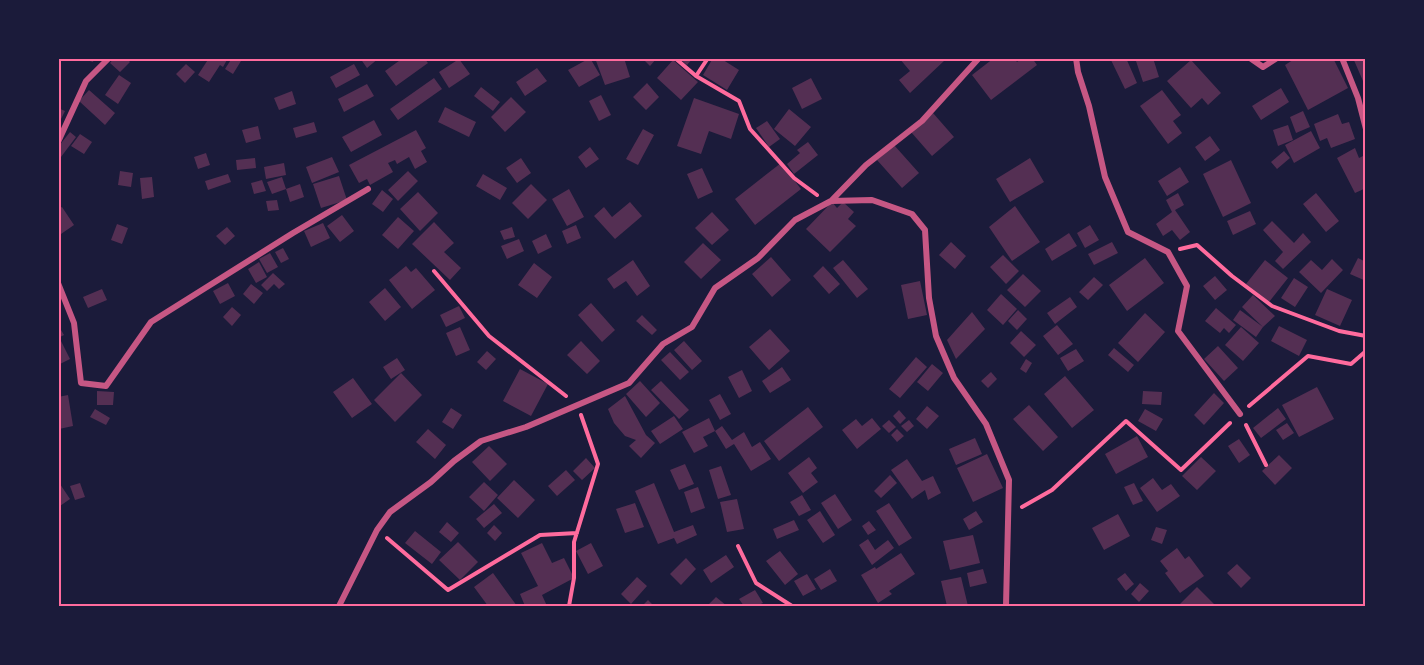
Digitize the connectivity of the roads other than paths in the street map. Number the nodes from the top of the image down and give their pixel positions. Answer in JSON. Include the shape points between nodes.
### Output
{"nodes":[{"id":1,"x":108,"y":58,"type":"edge"},
{"id":2,"x":979,"y":58,"type":"edge"},
{"id":3,"x":1076,"y":58,"type":"edge"},
{"id":4,"x":1250,"y":58,"type":"edge"},
{"id":5,"x":1277,"y":58,"type":"edge"},
{"id":6,"x":1342,"y":58,"type":"edge"},
{"id":7,"x":1365,"y":129,"type":"edge"},
{"id":8,"x":58,"y":142,"type":"edge"},
{"id":9,"x":368,"y":189,"type":"dead end"},
{"id":10,"x":829,"y":202,"type":"junction"},
{"id":11,"x":58,"y":283,"type":"edge"},
{"id":12,"x":1240,"y":414,"type":"road end"},
{"id":13,"x":339,"y":606,"type":"edge"},
{"id":14,"x":1006,"y":606,"type":"edge"}],
"edges":[{"from":1,"to":8,"type":"street","via":[[86,81]]},
{"from":2,"to":10,"type":"street","via":[[922,121],[866,165]]},
{"from":3,"to":12,"type":"street","via":[[1105,177],[1128,232],[1168,252],[1187,286],[1178,332]]},
{"from":4,"to":5,"type":"street","via":[[1263,67]]},
{"from":6,"to":7,"type":"street"},
{"from":9,"to":11,"type":"street","via":[[151,322],[106,386],[81,383],[74,322]]},
{"from":10,"to":13,"type":"street","via":[[795,220],[758,258],[715,288],[692,327],[663,344],[629,383],[526,427],[481,441],[390,512]]},
{"from":10,"to":14,"type":"street","via":[[872,200],[912,214],[925,230],[929,298],[936,336],[954,378],[986,424],[1009,480]]}]}
